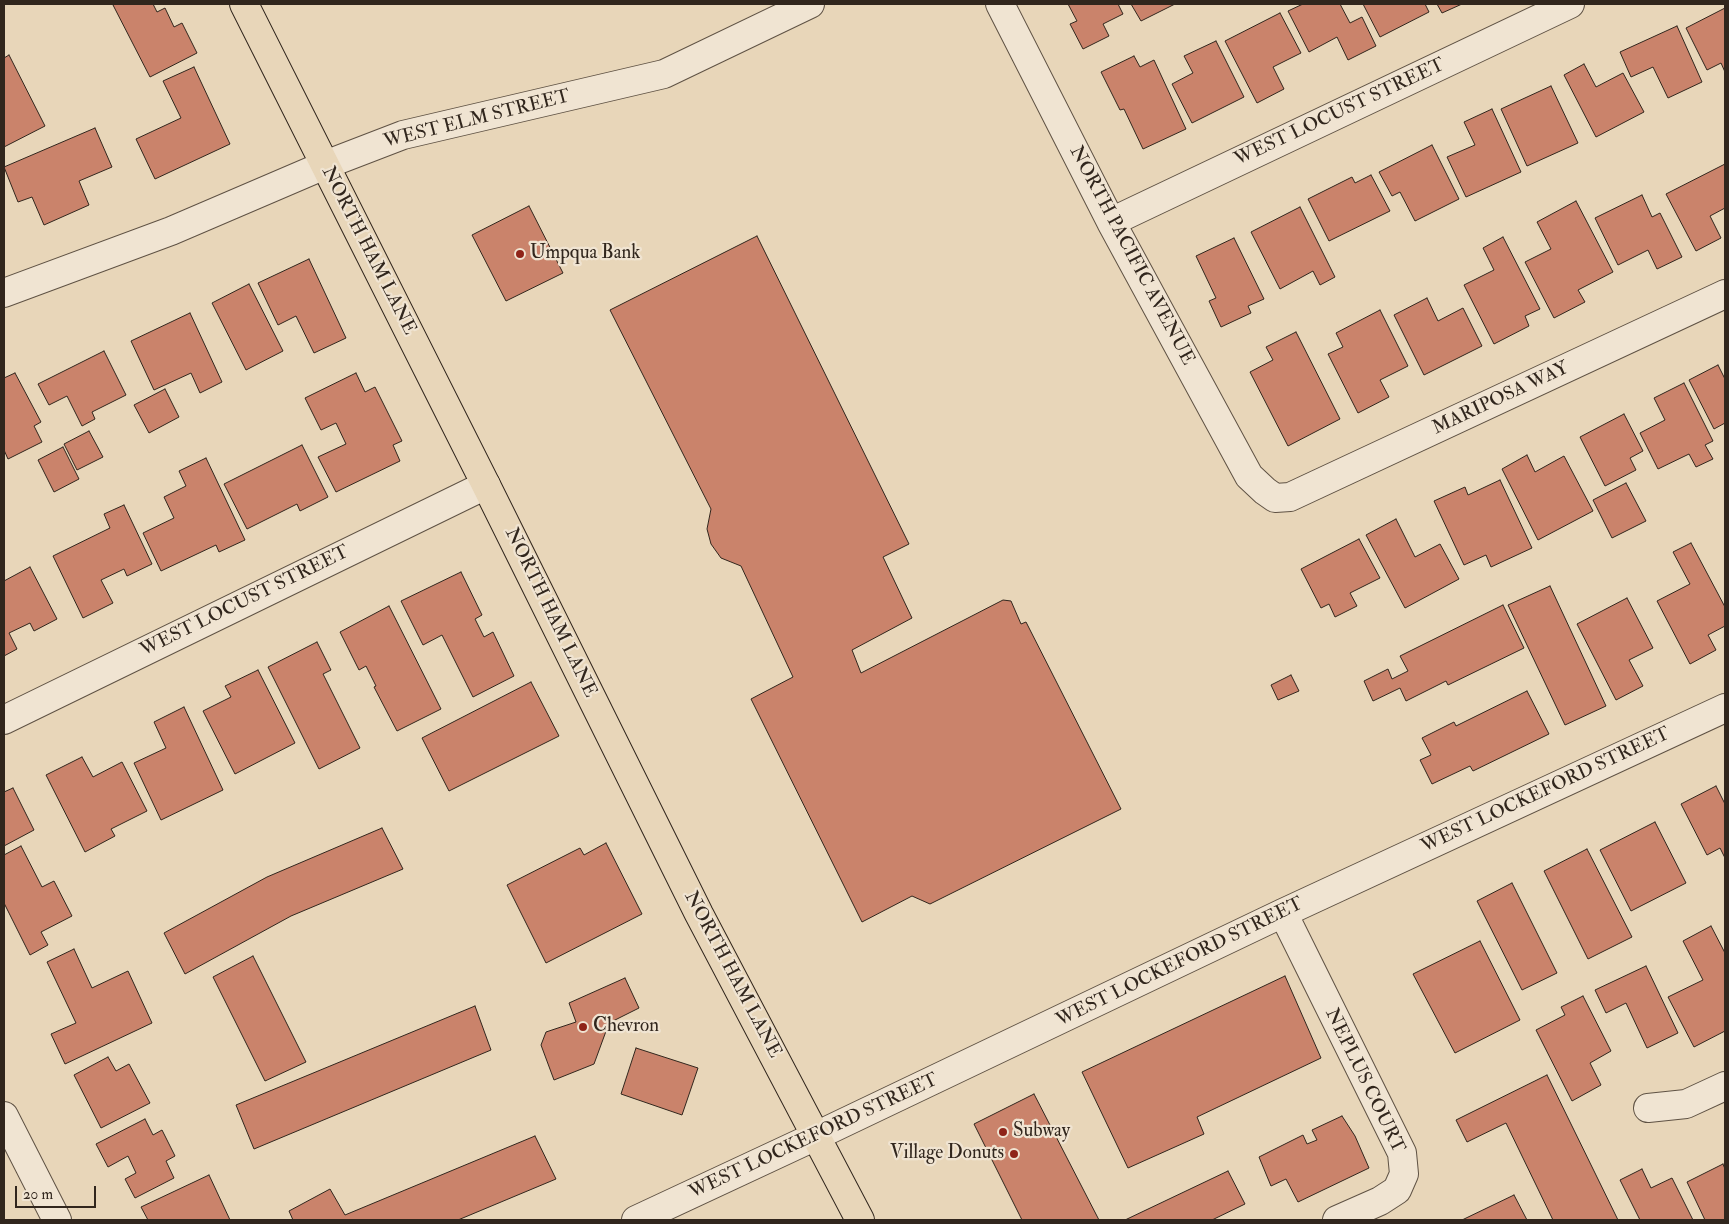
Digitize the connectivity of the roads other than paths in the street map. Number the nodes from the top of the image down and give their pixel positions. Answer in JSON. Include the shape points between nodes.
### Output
{"nodes":[{"id":1,"x":244,"y":4,"type":"edge"},
{"id":2,"x":810,"y":4,"type":"edge"},
{"id":3,"x":1000,"y":4,"type":"edge"},
{"id":4,"x":1570,"y":4,"type":"edge"},
{"id":5,"x":325,"y":165,"type":"junction"},
{"id":6,"x":1111,"y":222,"type":"junction"},
{"id":7,"x":4,"y":293,"type":"edge"},
{"id":8,"x":1725,"y":294,"type":"edge"},
{"id":9,"x":486,"y":485,"type":"junction"},
{"id":10,"x":1276,"y":498,"type":"joint"},
{"id":11,"x":1725,"y":708,"type":"edge"},
{"id":12,"x":4,"y":720,"type":"edge"},
{"id":13,"x":1283,"y":913,"type":"junction"},
{"id":14,"x":1725,"y":1086,"type":"edge"},
{"id":15,"x":1648,"y":1108,"type":"dead end"},
{"id":16,"x":4,"y":1116,"type":"edge"},
{"id":17,"x":816,"y":1136,"type":"junction"},
{"id":18,"x":57,"y":1220,"type":"edge"},
{"id":19,"x":636,"y":1220,"type":"edge"},
{"id":20,"x":860,"y":1220,"type":"edge"},
{"id":21,"x":1337,"y":1220,"type":"edge"}],
"edges":[{"from":1,"to":5,"type":"main road","name":"NORTH HAM LANE"},
{"from":2,"to":5,"type":"street","name":"WEST ELM STREET","via":[[664,74],[403,135]]},
{"from":3,"to":6,"type":"street","name":"NORTH PACIFIC AVENUE"},
{"from":4,"to":6,"type":"street","name":"WEST LOCUST STREET"},
{"from":5,"to":7,"type":"street","name":"WEST ELM STREET","via":[[171,231]]},
{"from":5,"to":9,"type":"main road","name":"NORTH HAM LANE"},
{"from":6,"to":10,"type":"street","name":"NORTH PACIFIC AVENUE","via":[[1250,476],[1265,492]]},
{"from":8,"to":10,"type":"street","name":"MARIPOSA WAY","via":[[1290,497]]},
{"from":9,"to":12,"type":"street","name":"WEST LOCUST STREET"},
{"from":9,"to":17,"type":"main road","name":"NORTH HAM LANE","via":[[699,914]]},
{"from":11,"to":13,"type":"street","name":"WEST LOCKEFORD STREET"},
{"from":13,"to":17,"type":"street","name":"WEST LOCKEFORD STREET"},
{"from":13,"to":21,"type":"street","name":"NEPLUS COURT","via":[[1402,1153],[1404,1174],[1397,1190]]},
{"from":14,"to":15,"type":"street","via":[[1686,1104]]},
{"from":16,"to":18,"type":"street"},
{"from":17,"to":19,"type":"street","name":"WEST LOCKEFORD STREET"},
{"from":17,"to":20,"type":"main road","name":"NORTH HAM LANE"}]}
